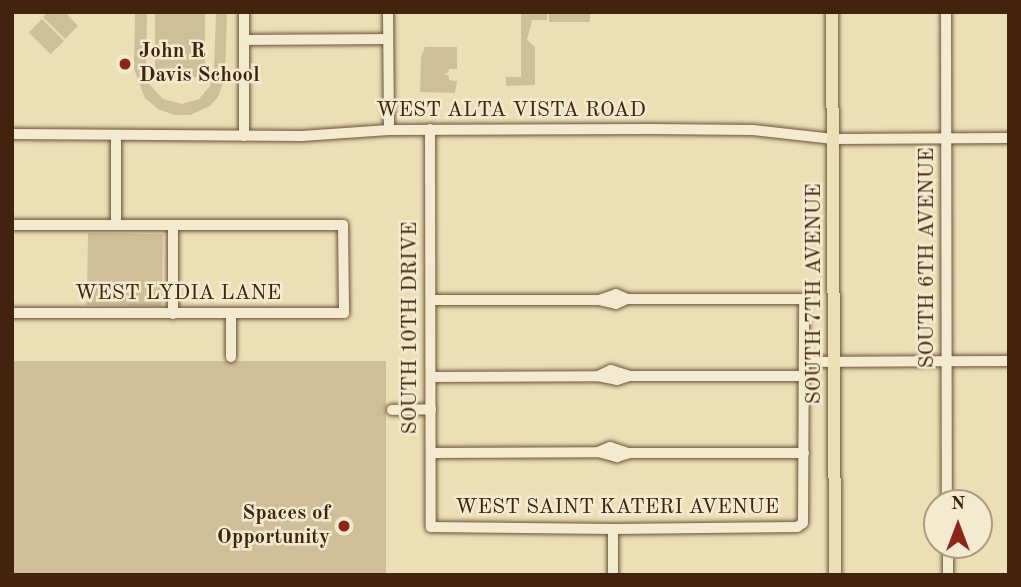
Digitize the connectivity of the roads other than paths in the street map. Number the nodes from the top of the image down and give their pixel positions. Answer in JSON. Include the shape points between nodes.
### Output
{"nodes":[{"id":1,"x":244,"y":12,"type":"edge"},
{"id":2,"x":388,"y":12,"type":"edge"},
{"id":3,"x":832,"y":12,"type":"edge"},
{"id":4,"x":946,"y":12,"type":"edge"},
{"id":5,"x":388,"y":39,"type":"junction"},
{"id":6,"x":244,"y":40,"type":"junction"},
{"id":7,"x":430,"y":129,"type":"junction"},
{"id":8,"x":389,"y":130,"type":"junction"},
{"id":9,"x":12,"y":134,"type":"edge"},
{"id":10,"x":116,"y":135,"type":"junction"},
{"id":11,"x":244,"y":136,"type":"junction"},
{"id":12,"x":947,"y":138,"type":"junction"},
{"id":13,"x":1009,"y":138,"type":"edge"},
{"id":14,"x":833,"y":139,"type":"junction"},
{"id":15,"x":12,"y":225,"type":"edge"},
{"id":16,"x":116,"y":225,"type":"junction"},
{"id":17,"x":173,"y":226,"type":"junction"},
{"id":18,"x":431,"y":300,"type":"junction"},
{"id":19,"x":12,"y":313,"type":"edge"},
{"id":20,"x":173,"y":314,"type":"junction"},
{"id":21,"x":231,"y":314,"type":"junction"},
{"id":22,"x":231,"y":357,"type":"dead end"},
{"id":23,"x":1009,"y":361,"type":"edge"},
{"id":24,"x":804,"y":362,"type":"junction"},
{"id":25,"x":947,"y":362,"type":"junction"},
{"id":26,"x":835,"y":363,"type":"junction"},
{"id":27,"x":804,"y":376,"type":"junction"},
{"id":28,"x":431,"y":377,"type":"junction"},
{"id":29,"x":392,"y":410,"type":"dead end"},
{"id":30,"x":431,"y":410,"type":"junction"},
{"id":31,"x":431,"y":453,"type":"junction"},
{"id":32,"x":804,"y":453,"type":"junction"},
{"id":33,"x":947,"y":489,"type":"edge"},
{"id":34,"x":431,"y":527,"type":"joint"},
{"id":35,"x":613,"y":529,"type":"junction"},
{"id":36,"x":613,"y":575,"type":"edge"},
{"id":37,"x":835,"y":575,"type":"edge"}],
"edges":[{"from":1,"to":6,"type":"street"},
{"from":2,"to":5,"type":"street"},
{"from":3,"to":14,"type":"main road","name":"SOUTH 7TH AVENUE"},
{"from":4,"to":12,"type":"street","name":"SOUTH 6TH AVENUE"},
{"from":5,"to":6,"type":"street"},
{"from":5,"to":8,"type":"street"},
{"from":6,"to":11,"type":"street"},
{"from":7,"to":8,"type":"street","name":"WEST ALTA VISTA ROAD"},
{"from":7,"to":14,"type":"street","name":"WEST ALTA VISTA ROAD","via":[[753,130]]},
{"from":7,"to":18,"type":"street","name":"SOUTH 10TH DRIVE"},
{"from":8,"to":11,"type":"street","name":"WEST ALTA VISTA ROAD","via":[[331,136]]},
{"from":9,"to":10,"type":"street","name":"WEST ALTA VISTA ROAD"},
{"from":10,"to":11,"type":"street","name":"WEST ALTA VISTA ROAD"},
{"from":10,"to":16,"type":"street"},
{"from":12,"to":13,"type":"street","name":"WEST ALTA VISTA ROAD"},
{"from":12,"to":14,"type":"street","name":"WEST ALTA VISTA ROAD"},
{"from":12,"to":25,"type":"street","name":"SOUTH 6TH AVENUE"},
{"from":14,"to":26,"type":"main road","name":"SOUTH 7TH AVENUE"},
{"from":15,"to":16,"type":"street"},
{"from":16,"to":17,"type":"street"},
{"from":17,"to":20,"type":"street"},
{"from":17,"to":21,"type":"street","name":"WEST LYDIA LANE","via":[[343,225],[344,313]]},
{"from":18,"to":24,"type":"street","via":[[599,300],[616,304],[627,299],[804,299]]},
{"from":18,"to":28,"type":"street","name":"SOUTH 10TH DRIVE"},
{"from":19,"to":20,"type":"street","name":"WEST LYDIA LANE"},
{"from":20,"to":21,"type":"street","name":"WEST LYDIA LANE"},
{"from":21,"to":22,"type":"street"},
{"from":23,"to":25,"type":"street"},
{"from":24,"to":26,"type":"street"},
{"from":24,"to":27,"type":"street"},
{"from":25,"to":26,"type":"street"},
{"from":25,"to":33,"type":"street","name":"SOUTH 6TH AVENUE"},
{"from":26,"to":37,"type":"main road","name":"SOUTH 7TH AVENUE"},
{"from":27,"to":28,"type":"street"},
{"from":27,"to":32,"type":"street"},
{"from":28,"to":30,"type":"street","name":"SOUTH 10TH DRIVE"},
{"from":29,"to":30,"type":"street"},
{"from":30,"to":31,"type":"street","name":"SOUTH 10TH DRIVE"},
{"from":31,"to":32,"type":"street","via":[[598,452],[611,457],[629,453]]},
{"from":31,"to":34,"type":"street","name":"SOUTH 10TH DRIVE"},
{"from":32,"to":35,"type":"street","name":"WEST SAINT KATERI AVENUE","via":[[803,523],[797,527]]},
{"from":34,"to":35,"type":"street","name":"WEST SAINT KATERI AVENUE"},
{"from":35,"to":36,"type":"street"}]}
